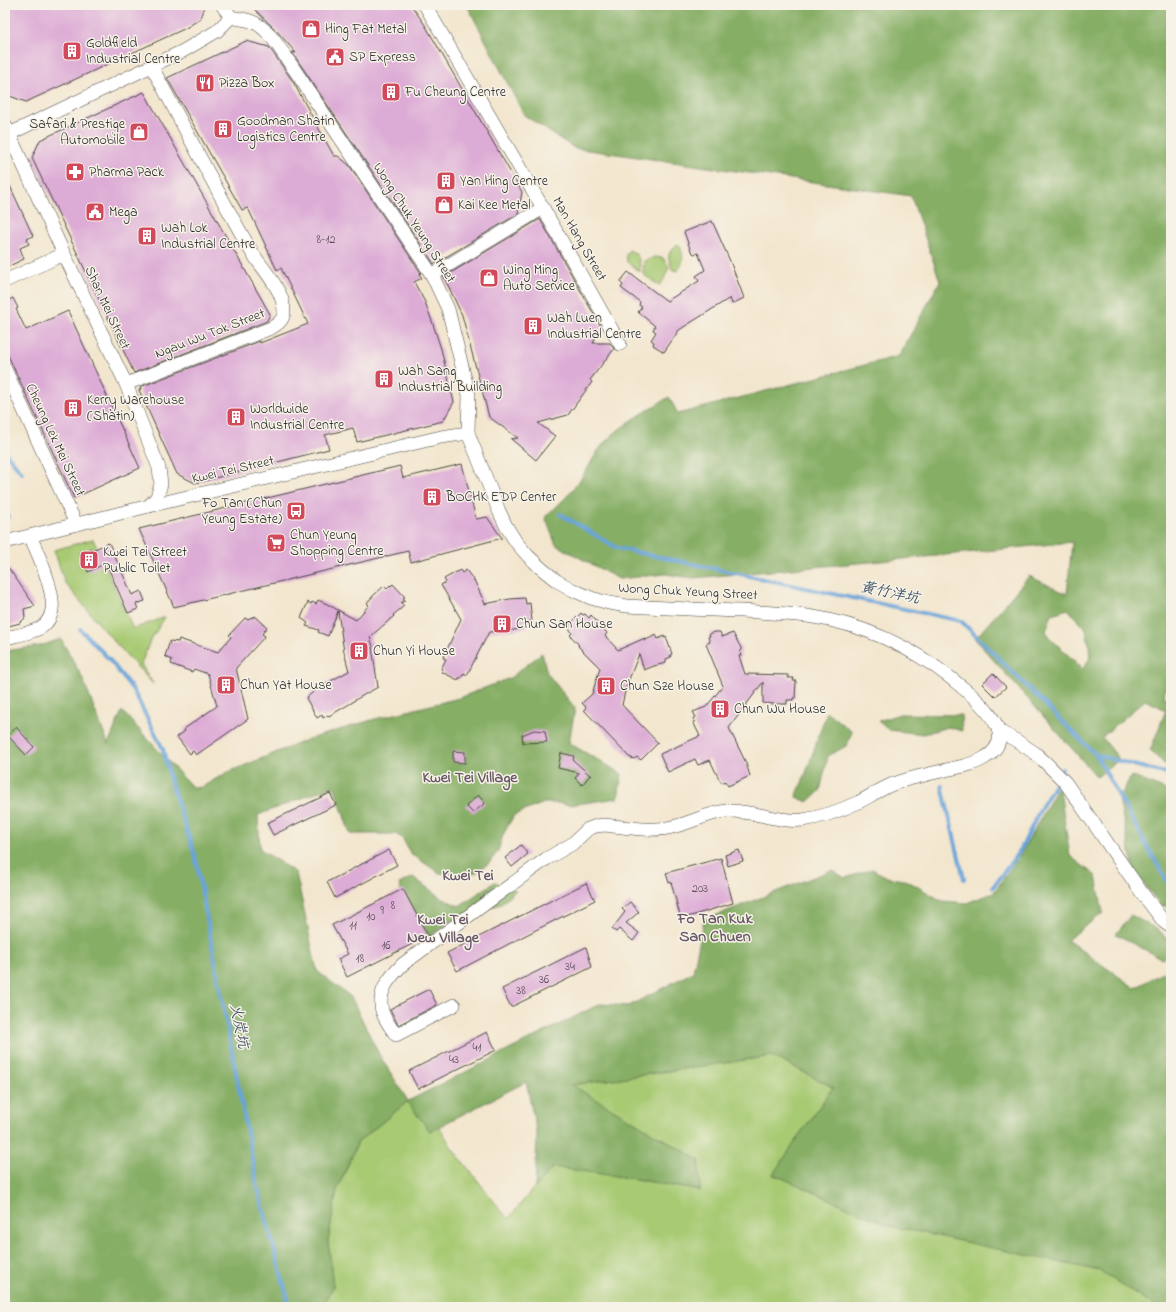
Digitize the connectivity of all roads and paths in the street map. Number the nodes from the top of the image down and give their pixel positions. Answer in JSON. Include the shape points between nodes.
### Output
{"nodes":[{"id":1,"x":222,"y":5,"type":"edge"},
{"id":2,"x":425,"y":5,"type":"edge"},
{"id":3,"x":231,"y":18,"type":"junction"},
{"id":4,"x":152,"y":67,"type":"junction"},
{"id":5,"x":6,"y":132,"type":"edge"},
{"id":6,"x":543,"y":208,"type":"junction"},
{"id":7,"x":64,"y":254,"type":"junction"},
{"id":8,"x":432,"y":275,"type":"junction"},
{"id":9,"x":5,"y":281,"type":"edge"},
{"id":10,"x":620,"y":344,"type":"dead end"},
{"id":11,"x":5,"y":369,"type":"edge"},
{"id":12,"x":126,"y":384,"type":"junction"},
{"id":13,"x":468,"y":433,"type":"junction"},
{"id":14,"x":149,"y":506,"type":"junction"},
{"id":15,"x":76,"y":524,"type":"junction"},
{"id":16,"x":30,"y":536,"type":"junction"},
{"id":17,"x":5,"y":542,"type":"edge"},
{"id":18,"x":5,"y":638,"type":"edge"},
{"id":19,"x":999,"y":731,"type":"junction"},
{"id":20,"x":1171,"y":928,"type":"edge"},
{"id":21,"x":454,"y":1005,"type":"dead end"}],
"edges":[{"from":1,"to":3,"type":"street"},
{"from":2,"to":6,"type":"street","name":"Man Hang Street"},
{"from":3,"to":4,"type":"street","via":[[206,38]]},
{"from":3,"to":8,"type":"street","name":"Wong Chuk Yeung Street","via":[[253,22],[262,27],[270,37]]},
{"from":4,"to":5,"type":"street"},
{"from":4,"to":12,"type":"street","name":"Ngau Wu Tok Street","via":[[251,251],[280,293],[284,314],[279,324],[271,328]]},
{"from":5,"to":7,"type":"street","name":"Shan Mei Street"},
{"from":6,"to":8,"type":"street"},
{"from":6,"to":10,"type":"street","name":"Man Hang Street"},
{"from":7,"to":9,"type":"street"},
{"from":7,"to":12,"type":"street","name":"Shan Mei Street"},
{"from":8,"to":13,"type":"street","name":"Wong Chuk Yeung Street","via":[[448,309],[469,395]]},
{"from":11,"to":15,"type":"street","name":"Cheung Lek Mei Street"},
{"from":12,"to":14,"type":"street","name":"Shan Mei Street","via":[[159,468],[161,484],[157,497]]},
{"from":13,"to":14,"type":"street","name":"Kwei Tei Street","via":[[441,437]]},
{"from":13,"to":19,"type":"street","name":"Wong Chuk Yeung Street","via":[[499,511],[516,542],[542,569],[573,590],[591,598],[627,606],[781,613],[853,626],[898,645],[938,668],[990,714]]},
{"from":14,"to":15,"type":"street","name":"Kwei Tei Street"},
{"from":15,"to":16,"type":"street","name":"Kwei Tei Street"},
{"from":16,"to":17,"type":"street","name":"Kwei Tei Street"},
{"from":16,"to":18,"type":"street","via":[[46,576],[52,610],[49,620],[42,627]]},
{"from":19,"to":20,"type":"street","via":[[1035,753],[1065,782],[1142,893]]},
{"from":19,"to":21,"type":"street","via":[[999,741],[986,757],[969,765],[893,784],[847,807],[820,816],[795,820],[725,811],[674,827],[658,829],[604,824],[588,829],[572,844],[546,859],[402,964],[384,986],[382,994],[382,1011],[396,1036]]}]}
